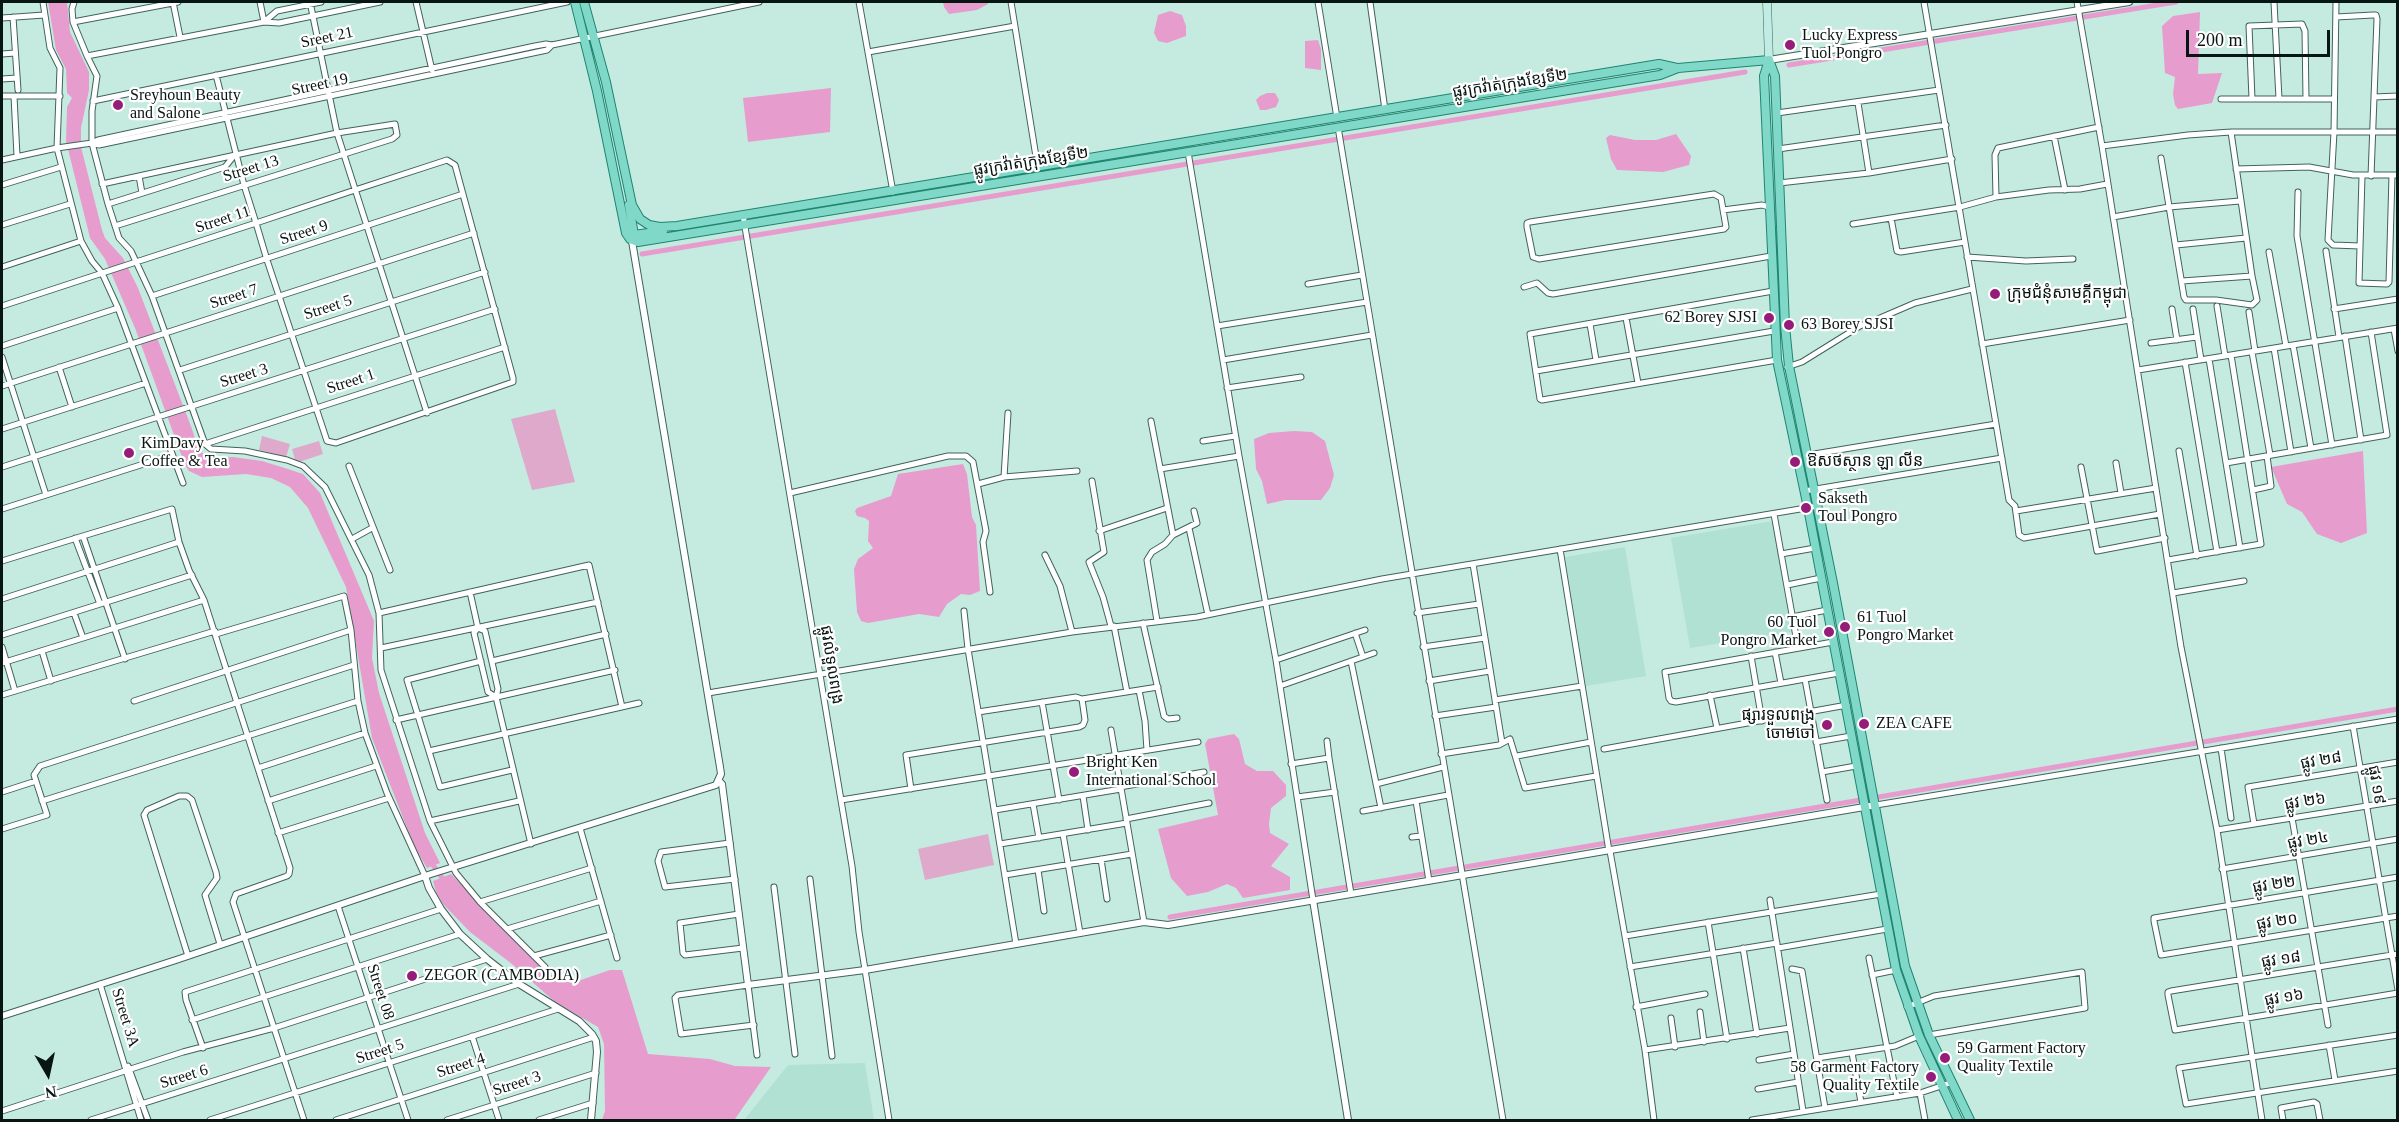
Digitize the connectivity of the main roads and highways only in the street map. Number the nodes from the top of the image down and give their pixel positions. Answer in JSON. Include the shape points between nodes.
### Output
{"nodes":[{"id":1,"x":575,"y":2,"type":"edge"},
{"id":2,"x":584,"y":2,"type":"edge"},
{"id":3,"x":1767,"y":2,"type":"edge"},
{"id":4,"x":588,"y":38,"type":"junction"},
{"id":5,"x":1769,"y":60,"type":"junction"},
{"id":6,"x":1677,"y":68,"type":"junction"},
{"id":7,"x":1339,"y":130,"type":"junction"},
{"id":8,"x":1039,"y":172,"type":"junction"},
{"id":9,"x":629,"y":195,"type":"junction"},
{"id":10,"x":678,"y":226,"type":"junction"},
{"id":11,"x":633,"y":238,"type":"junction"},
{"id":12,"x":1958,"y":1120,"type":"edge"},
{"id":13,"x":1970,"y":1120,"type":"edge"}],
"edges":[{"from":1,"to":4,"type":"main road","name":"ផ្លូវក្រវ៉ាត់ក្រុងខ្សែទី២"},
{"from":2,"to":4,"type":"main road","name":"ផ្លូវក្រវ៉ាត់ក្រុងខ្សែទី២"},
{"from":3,"to":5,"type":"main road"},
{"from":4,"to":9,"type":"main road","name":"ផ្លូវក្រវ៉ាត់ក្រុងខ្សែទី២","via":[[606,82]]},
{"from":4,"to":11,"type":"main road","name":"ផ្លូវក្រវ៉ាត់ក្រុងខ្សែទី២","via":[[626,233]]},
{"from":5,"to":6,"type":"main road","name":"ផ្លូវក្រវ៉ាត់ក្រុងខ្សែទី២"},
{"from":5,"to":12,"type":"main road","via":[[1764,76],[1777,360],[1896,970],[1918,1036]]},
{"from":5,"to":13,"type":"main road","via":[[1775,76],[1789,366],[1905,966],[1929,1035]]},
{"from":6,"to":7,"type":"main road","name":"ផ្លូវក្រវ៉ាត់ក្រុងខ្សែទី២","via":[[1660,75]]},
{"from":6,"to":7,"type":"main road","name":"ផ្លូវក្រវ៉ាត់ក្រុងខ្សែទី២","via":[[1659,64],[1385,110]]},
{"from":7,"to":8,"type":"main road","name":"ផ្លូវក្រវ៉ាត់ក្រុងខ្សែទី២"},
{"from":8,"to":10,"type":"main road","name":"ផ្លូវក្រវ៉ាត់ក្រុងខ្សែទី២","via":[[893,190]]},
{"from":8,"to":11,"type":"main road","name":"ផ្លូវក្រវ៉ាត់ក្រុងខ្សែទី២","via":[[746,229],[643,242]]},
{"from":9,"to":10,"type":"main road","name":"ផ្លូវក្រវ៉ាត់ក្រុងខ្សែទី២","via":[[634,210],[645,222],[656,227]]},
{"from":9,"to":11,"type":"main road"},
{"from":10,"to":11,"type":"main road"}]}
